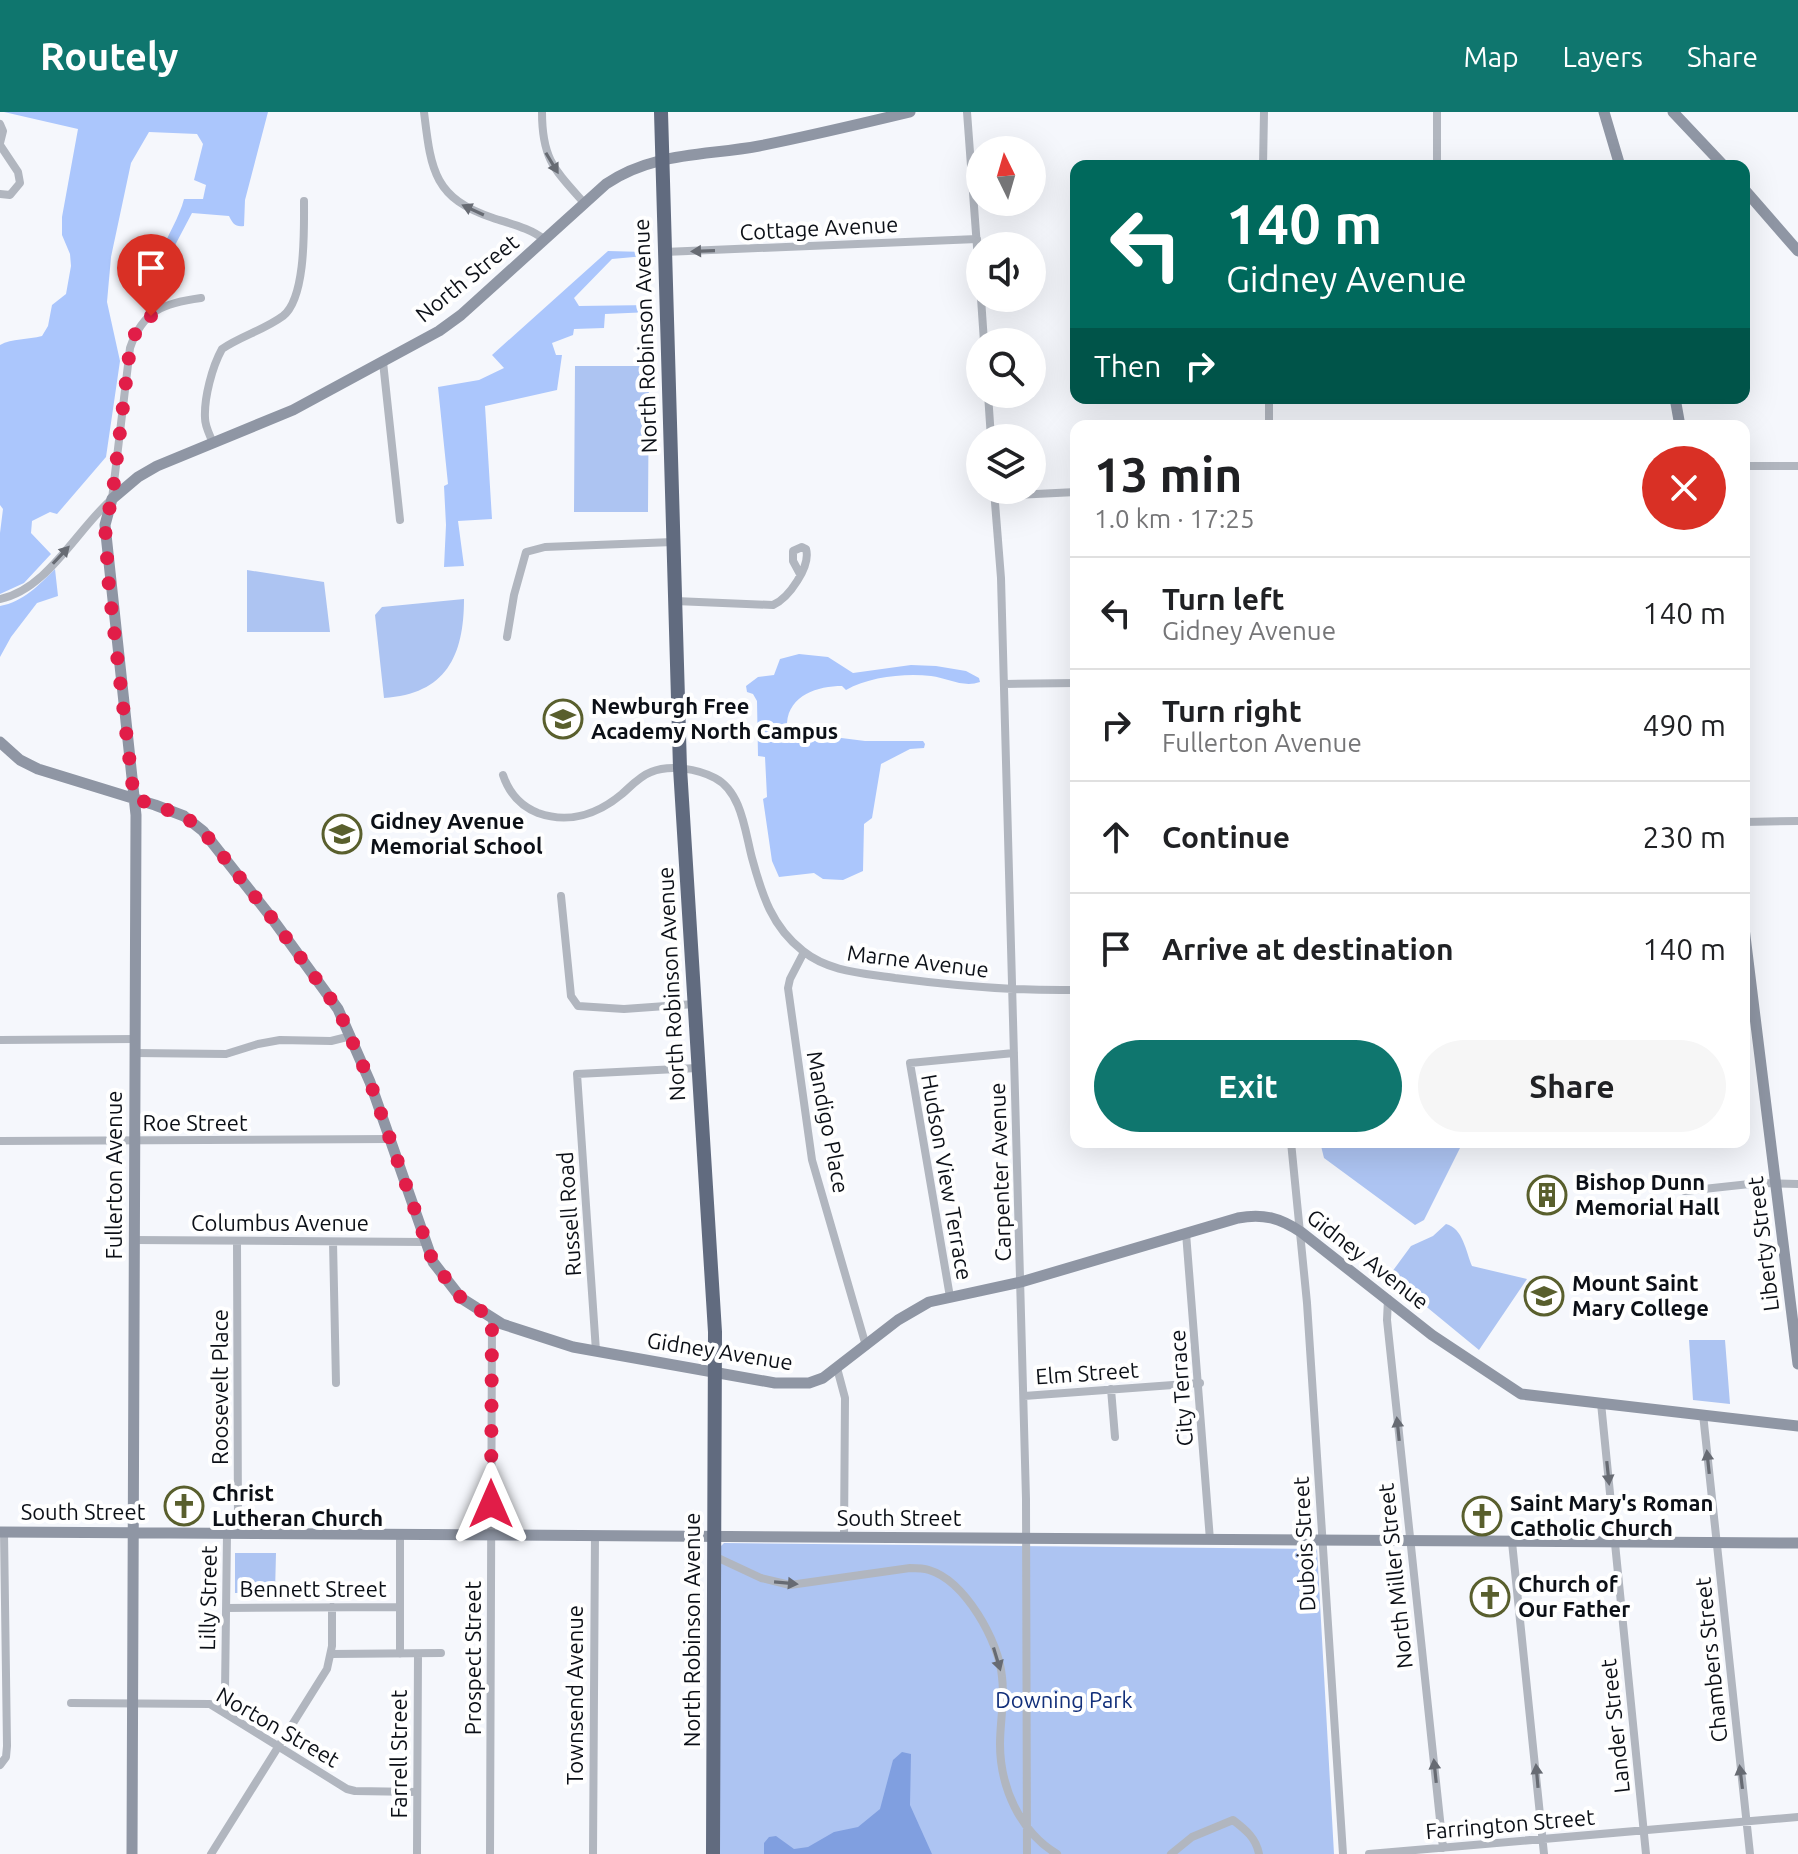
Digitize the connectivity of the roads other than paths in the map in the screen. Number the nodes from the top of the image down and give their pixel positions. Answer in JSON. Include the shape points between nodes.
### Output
{"nodes":[{"id":1,"x":424,"y":112,"type":"edge"},
{"id":2,"x":542,"y":112,"type":"edge"},
{"id":3,"x":661,"y":112,"type":"edge"},
{"id":4,"x":910,"y":112,"type":"edge"},
{"id":5,"x":967,"y":112,"type":"edge"},
{"id":6,"x":1264,"y":112,"type":"edge"},
{"id":7,"x":1437,"y":112,"type":"edge"},
{"id":8,"x":1604,"y":112,"type":"edge"},
{"id":9,"x":1679,"y":115,"type":"edge"},
{"id":10,"x":0,"y":124,"type":"edge"},
{"id":11,"x":0,"y":144,"type":"edge"},
{"id":12,"x":662,"y":159,"type":"junction"},
{"id":13,"x":1263,"y":160,"type":"edge"},
{"id":14,"x":1437,"y":160,"type":"edge"},
{"id":15,"x":1618,"y":160,"type":"edge"},
{"id":16,"x":1719,"y":160,"type":"edge"},
{"id":17,"x":0,"y":194,"type":"edge"},
{"id":18,"x":1750,"y":196,"type":"edge"},
{"id":19,"x":304,"y":201,"type":"dead end"},
{"id":20,"x":585,"y":204,"type":"junction"},
{"id":21,"x":976,"y":232,"type":"edge"},
{"id":22,"x":966,"y":239,"type":"edge"},
{"id":23,"x":545,"y":240,"type":"junction"},
{"id":24,"x":1798,"y":251,"type":"edge"},
{"id":25,"x":664,"y":252,"type":"junction"},
{"id":26,"x":201,"y":298,"type":"dead end"},
{"id":27,"x":383,"y":362,"type":"junction"},
{"id":28,"x":213,"y":443,"type":"junction"},
{"id":29,"x":1750,"y":466,"type":"edge"},
{"id":30,"x":1798,"y":466,"type":"edge"},
{"id":31,"x":1046,"y":492,"type":"edge"},
{"id":32,"x":1070,"y":492,"type":"edge"},
{"id":33,"x":112,"y":499,"type":"junction"},
{"id":34,"x":996,"y":504,"type":"edge"},
{"id":35,"x":400,"y":520,"type":"dead end"},
{"id":36,"x":673,"y":542,"type":"junction"},
{"id":37,"x":800,"y":574,"type":"dead end"},
{"id":38,"x":0,"y":599,"type":"edge"},
{"id":39,"x":675,"y":601,"type":"junction"},
{"id":40,"x":507,"y":637,"type":"dead end"},
{"id":41,"x":1070,"y":683,"type":"edge"},
{"id":42,"x":1004,"y":684,"type":"junction"},
{"id":43,"x":0,"y":742,"type":"edge"},
{"id":44,"x":680,"y":768,"type":"junction"},
{"id":45,"x":503,"y":775,"type":"dead end"},
{"id":46,"x":134,"y":798,"type":"junction"},
{"id":47,"x":1798,"y":821,"type":"edge"},
{"id":48,"x":1750,"y":822,"type":"edge"},
{"id":49,"x":561,"y":896,"type":"dead end"},
{"id":50,"x":804,"y":952,"type":"junction"},
{"id":51,"x":1750,"y":976,"type":"edge"},
{"id":52,"x":1012,"y":990,"type":"junction"},
{"id":53,"x":1070,"y":990,"type":"edge"},
{"id":54,"x":694,"y":1004,"type":"junction"},
{"id":55,"x":351,"y":1036,"type":"junction"},
{"id":56,"x":135,"y":1039,"type":"junction"},
{"id":57,"x":0,"y":1040,"type":"edge"},
{"id":58,"x":135,"y":1053,"type":"junction"},
{"id":59,"x":1014,"y":1053,"type":"junction"},
{"id":60,"x":697,"y":1068,"type":"junction"},
{"id":61,"x":390,"y":1139,"type":"junction"},
{"id":62,"x":0,"y":1141,"type":"edge"},
{"id":63,"x":134,"y":1141,"type":"junction"},
{"id":64,"x":1292,"y":1148,"type":"edge"},
{"id":65,"x":1776,"y":1184,"type":"junction"},
{"id":66,"x":1798,"y":1184,"type":"edge"},
{"id":67,"x":1685,"y":1191,"type":"dead end"},
{"id":68,"x":1301,"y":1232,"type":"junction"},
{"id":69,"x":1186,"y":1233,"type":"junction"},
{"id":70,"x":134,"y":1240,"type":"junction"},
{"id":71,"x":237,"y":1241,"type":"junction"},
{"id":72,"x":333,"y":1242,"type":"junction"},
{"id":73,"x":425,"y":1242,"type":"junction"},
{"id":74,"x":1021,"y":1282,"type":"junction"},
{"id":75,"x":950,"y":1297,"type":"junction"},
{"id":76,"x":1388,"y":1299,"type":"junction"},
{"id":77,"x":492,"y":1318,"type":"junction"},
{"id":78,"x":866,"y":1346,"type":"junction"},
{"id":79,"x":596,"y":1351,"type":"junction"},
{"id":80,"x":1798,"y":1364,"type":"edge"},
{"id":81,"x":837,"y":1368,"type":"junction"},
{"id":82,"x":715,"y":1371,"type":"junction"},
{"id":83,"x":336,"y":1383,"type":"dead end"},
{"id":84,"x":1200,"y":1383,"type":"junction"},
{"id":85,"x":1111,"y":1389,"type":"junction"},
{"id":86,"x":1024,"y":1396,"type":"junction"},
{"id":87,"x":1601,"y":1403,"type":"junction"},
{"id":88,"x":1703,"y":1414,"type":"junction"},
{"id":89,"x":1798,"y":1426,"type":"edge"},
{"id":90,"x":1115,"y":1437,"type":"dead end"},
{"id":91,"x":2,"y":1532,"type":"edge"},
{"id":92,"x":133,"y":1532,"type":"junction"},
{"id":93,"x":233,"y":1533,"type":"junction"},
{"id":94,"x":400,"y":1534,"type":"junction"},
{"id":95,"x":491,"y":1534,"type":"junction"},
{"id":96,"x":595,"y":1535,"type":"junction"},
{"id":97,"x":714,"y":1536,"type":"junction"},
{"id":98,"x":844,"y":1538,"type":"junction"},
{"id":99,"x":1210,"y":1540,"type":"junction"},
{"id":100,"x":1322,"y":1541,"type":"junction"},
{"id":101,"x":1410,"y":1542,"type":"junction"},
{"id":102,"x":1512,"y":1542,"type":"junction"},
{"id":103,"x":1615,"y":1543,"type":"junction"},
{"id":104,"x":1717,"y":1543,"type":"junction"},
{"id":105,"x":1798,"y":1543,"type":"edge"},
{"id":106,"x":714,"y":1556,"type":"junction"},
{"id":107,"x":332,"y":1607,"type":"junction"},
{"id":108,"x":400,"y":1607,"type":"junction"},
{"id":109,"x":226,"y":1608,"type":"junction"},
{"id":110,"x":441,"y":1653,"type":"dead end"},
{"id":111,"x":331,"y":1654,"type":"junction"},
{"id":112,"x":400,"y":1654,"type":"junction"},
{"id":113,"x":418,"y":1654,"type":"junction"},
{"id":114,"x":71,"y":1703,"type":"dead end"},
{"id":115,"x":132,"y":1704,"type":"junction"},
{"id":116,"x":223,"y":1711,"type":"junction"},
{"id":117,"x":278,"y":1746,"type":"junction"},
{"id":118,"x":0,"y":1765,"type":"edge"},
{"id":119,"x":417,"y":1792,"type":"junction"},
{"id":120,"x":1798,"y":1817,"type":"edge"},
{"id":121,"x":1747,"y":1822,"type":"junction"},
{"id":122,"x":1026,"y":1829,"type":"junction"},
{"id":123,"x":1644,"y":1831,"type":"junction"},
{"id":124,"x":1542,"y":1839,"type":"junction"},
{"id":125,"x":1443,"y":1848,"type":"junction"},
{"id":126,"x":132,"y":1854,"type":"edge"},
{"id":127,"x":211,"y":1854,"type":"edge"},
{"id":128,"x":417,"y":1854,"type":"edge"},
{"id":129,"x":490,"y":1854,"type":"edge"},
{"id":130,"x":593,"y":1854,"type":"edge"},
{"id":131,"x":713,"y":1854,"type":"edge"},
{"id":132,"x":1027,"y":1854,"type":"edge"},
{"id":133,"x":1057,"y":1854,"type":"edge"},
{"id":134,"x":1171,"y":1854,"type":"edge"},
{"id":135,"x":1259,"y":1854,"type":"edge"},
{"id":136,"x":1343,"y":1854,"type":"edge"},
{"id":137,"x":1369,"y":1854,"type":"edge"},
{"id":138,"x":1544,"y":1854,"type":"edge"},
{"id":139,"x":1646,"y":1854,"type":"edge"},
{"id":140,"x":1750,"y":1854,"type":"edge"}],
"edges":[{"from":23,"to":1,"type":"street","one_way":true,"via":[[470,210],[445,192],[437,179]]},
{"from":2,"to":20,"type":"street","one_way":true,"via":[[545,151]]},
{"from":3,"to":12,"type":"highway","name":"North Robinson Avenue"},
{"from":4,"to":12,"type":"street","name":"North Street","via":[[778,142]]},
{"from":5,"to":21,"type":"street"},
{"from":6,"to":13,"type":"street"},
{"from":7,"to":14,"type":"street"},
{"from":8,"to":15,"type":"street"},
{"from":9,"to":16,"type":"street"},
{"from":10,"to":11,"type":"street"},
{"from":11,"to":17,"type":"street","via":[[20,183],[10,195]]},
{"from":12,"to":20,"type":"street","name":"North Street","via":[[623,173]]},
{"from":12,"to":25,"type":"highway","name":"North Robinson Avenue"},
{"from":18,"to":24,"type":"street"},
{"from":19,"to":28,"type":"street","via":[[305,251],[293,307],[218,356],[205,419]]},
{"from":20,"to":23,"type":"street","name":"North Street"},
{"from":22,"to":25,"type":"street","name":"Cottage Avenue","one_way":true},
{"from":23,"to":27,"type":"street","name":"North Street","via":[[461,315]]},
{"from":25,"to":36,"type":"highway","name":"North Robinson Avenue"},
{"from":26,"to":33,"type":"street","via":[[171,302],[138,326],[130,348]]},
{"from":27,"to":28,"type":"street","name":"North Street","via":[[293,410]]},
{"from":27,"to":35,"type":"street"},
{"from":28,"to":33,"type":"street","name":"North Street","via":[[138,477]]},
{"from":29,"to":30,"type":"street"},
{"from":31,"to":32,"type":"street"},
{"from":38,"to":33,"type":"street","name":"North Street","one_way":true,"via":[[43,573]]},
{"from":33,"to":46,"type":"street","name":"Fullerton Avenue","via":[[105,525],[108,572]]},
{"from":34,"to":42,"type":"street","name":"Carpenter Avenue"},
{"from":36,"to":39,"type":"highway","name":"North Robinson Avenue"},
{"from":36,"to":40,"type":"street","via":[[526,552]]},
{"from":37,"to":39,"type":"street","via":[[773,605]]},
{"from":39,"to":44,"type":"highway","name":"North Robinson Avenue"},
{"from":41,"to":42,"type":"street"},
{"from":42,"to":52,"type":"street","name":"Carpenter Avenue"},
{"from":43,"to":46,"type":"street","name":"Gidney Avenue","via":[[38,769]]},
{"from":44,"to":45,"type":"street","via":[[649,772],[602,807],[568,819],[534,811],[508,790]]},
{"from":44,"to":50,"type":"street","name":"Marne Avenue","via":[[708,774],[730,790],[763,899],[788,938]]},
{"from":44,"to":54,"type":"highway","name":"North Robinson Avenue"},
{"from":46,"to":55,"type":"street","name":"Gidney Avenue","via":[[184,816],[203,831],[328,994]]},
{"from":46,"to":56,"type":"street","name":"Fullerton Avenue"},
{"from":47,"to":48,"type":"street"},
{"from":49,"to":54,"type":"street","via":[[571,996],[578,1006]]},
{"from":50,"to":52,"type":"street","name":"Marne Avenue","via":[[849,971]]},
{"from":50,"to":78,"type":"street","name":"Mandigo Place","via":[[788,988],[812,1160]]},
{"from":51,"to":65,"type":"street","name":"Liberty Street"},
{"from":52,"to":53,"type":"street","name":"Marne Avenue"},
{"from":52,"to":59,"type":"street","name":"Carpenter Avenue"},
{"from":54,"to":60,"type":"highway","name":"North Robinson Avenue"},
{"from":55,"to":58,"type":"street","via":[[280,1040],[226,1054]]},
{"from":55,"to":61,"type":"street","name":"Gidney Avenue"},
{"from":56,"to":57,"type":"street"},
{"from":56,"to":58,"type":"street","name":"Fullerton Avenue"},
{"from":58,"to":63,"type":"street","name":"Fullerton Avenue"},
{"from":59,"to":74,"type":"street","name":"Carpenter Avenue"},
{"from":59,"to":75,"type":"street","name":"Hudson View Terrace","via":[[910,1063]]},
{"from":60,"to":79,"type":"street","name":"Russell Road","via":[[577,1074]]},
{"from":60,"to":82,"type":"highway","name":"North Robinson Avenue"},
{"from":61,"to":63,"type":"street","name":"Roe Street"},
{"from":61,"to":73,"type":"street","name":"Gidney Avenue"},
{"from":62,"to":63,"type":"street","name":"Roe Street"},
{"from":63,"to":70,"type":"street","name":"Fullerton Avenue"},
{"from":64,"to":68,"type":"street","name":"Dubois Street"},
{"from":65,"to":66,"type":"street"},
{"from":65,"to":67,"type":"street"},
{"from":65,"to":80,"type":"street","name":"Liberty Street"},
{"from":68,"to":69,"type":"street","name":"Gidney Avenue","via":[[1284,1221],[1253,1215]]},
{"from":68,"to":76,"type":"street","name":"Gidney Avenue"},
{"from":68,"to":100,"type":"street","name":"Dubois Street"},
{"from":69,"to":74,"type":"street","name":"Gidney Avenue"},
{"from":69,"to":84,"type":"street","name":"City Terrace"},
{"from":70,"to":71,"type":"street","name":"Columbus Avenue"},
{"from":70,"to":92,"type":"street","name":"Fullerton Avenue"},
{"from":71,"to":72,"type":"street","name":"Columbus Avenue"},
{"from":71,"to":93,"type":"street","name":"Roosevelt Place"},
{"from":72,"to":73,"type":"street","name":"Columbus Avenue"},
{"from":72,"to":83,"type":"street"},
{"from":73,"to":77,"type":"street","name":"Gidney Avenue","via":[[451,1288]]},
{"from":74,"to":75,"type":"street","name":"Gidney Avenue"},
{"from":74,"to":86,"type":"street","name":"Carpenter Avenue"},
{"from":75,"to":78,"type":"street","name":"Gidney Avenue","via":[[910,1311]]},
{"from":76,"to":87,"type":"street","name":"Gidney Avenue","via":[[1521,1394]]},
{"from":101,"to":76,"type":"street","name":"North Miller Street","one_way":true},
{"from":77,"to":79,"type":"street","name":"Gidney Avenue"},
{"from":77,"to":95,"type":"street","name":"Prospect Street"},
{"from":78,"to":81,"type":"street","name":"Gidney Avenue"},
{"from":79,"to":82,"type":"street","name":"Gidney Avenue"},
{"from":81,"to":82,"type":"street","name":"Gidney Avenue","via":[[809,1383],[794,1384]]},
{"from":81,"to":98,"type":"street","via":[[845,1398]]},
{"from":82,"to":97,"type":"highway","name":"North Robinson Avenue"},
{"from":84,"to":85,"type":"street","name":"Elm Street"},
{"from":84,"to":99,"type":"street","name":"City Terrace"},
{"from":85,"to":86,"type":"street","name":"Elm Street"},
{"from":85,"to":90,"type":"street"},
{"from":86,"to":122,"type":"street","name":"Carpenter Avenue"},
{"from":87,"to":88,"type":"street","name":"Gidney Avenue"},
{"from":87,"to":103,"type":"street","name":"Lander Street","one_way":true},
{"from":88,"to":89,"type":"street","name":"Gidney Avenue"},
{"from":104,"to":88,"type":"street","name":"Chambers Street","one_way":true},
{"from":91,"to":92,"type":"street","name":"South Street"},
{"from":91,"to":118,"type":"street","via":[[7,1746]]},
{"from":92,"to":93,"type":"street","name":"South Street"},
{"from":92,"to":115,"type":"street","name":"Fullerton Avenue"},
{"from":93,"to":94,"type":"street","name":"South Street"},
{"from":93,"to":109,"type":"street","name":"Lilly Street"},
{"from":94,"to":95,"type":"street","name":"South Street"},
{"from":94,"to":108,"type":"street"},
{"from":95,"to":96,"type":"street","name":"South Street"},
{"from":95,"to":129,"type":"street","name":"Prospect Street"},
{"from":96,"to":97,"type":"street","name":"South Street"},
{"from":96,"to":130,"type":"street","name":"Townsend Avenue"},
{"from":97,"to":98,"type":"street","name":"South Street"},
{"from":97,"to":106,"type":"highway","name":"North Robinson Avenue"},
{"from":98,"to":99,"type":"street","name":"South Street"},
{"from":99,"to":100,"type":"street","name":"South Street"},
{"from":100,"to":101,"type":"street","name":"South Street"},
{"from":100,"to":136,"type":"street","name":"Dubois Street"},
{"from":101,"to":102,"type":"street","name":"South Street"},
{"from":125,"to":101,"type":"street","name":"North Miller Street","one_way":true},
{"from":102,"to":103,"type":"street","name":"South Street"},
{"from":124,"to":102,"type":"street","one_way":true},
{"from":103,"to":104,"type":"street","name":"South Street"},
{"from":103,"to":123,"type":"street","name":"Lander Street"},
{"from":104,"to":105,"type":"street","name":"South Street"},
{"from":121,"to":104,"type":"street","name":"Chambers Street","one_way":true},
{"from":106,"to":122,"type":"street","one_way":true,"via":[[790,1585],[910,1568],[928,1569],[955,1587],[982,1622],[998,1655],[1002,1764]]},
{"from":106,"to":131,"type":"highway","name":"North Robinson Avenue"},
{"from":107,"to":108,"type":"street","name":"Bennett Street"},
{"from":107,"to":109,"type":"street","name":"Bennett Street"},
{"from":107,"to":111,"type":"street"},
{"from":108,"to":112,"type":"street"},
{"from":109,"to":116,"type":"street","name":"Lilly Street"},
{"from":110,"to":113,"type":"street"},
{"from":111,"to":112,"type":"street"},
{"from":111,"to":117,"type":"street","via":[[327,1669]]},
{"from":112,"to":113,"type":"street"},
{"from":113,"to":119,"type":"street","name":"Farrell Street"},
{"from":114,"to":115,"type":"street","name":"Norton Street"},
{"from":115,"to":116,"type":"street","name":"Norton Street","via":[[203,1703]]},
{"from":115,"to":126,"type":"street","name":"Fullerton Avenue"},
{"from":116,"to":117,"type":"street","name":"Norton Street"},
{"from":117,"to":119,"type":"street","name":"Norton Street","via":[[355,1791]]},
{"from":117,"to":127,"type":"street"},
{"from":119,"to":128,"type":"street","name":"Farrell Street"},
{"from":120,"to":121,"type":"street","name":"Farrington Street"},
{"from":121,"to":123,"type":"street","name":"Farrington Street"},
{"from":121,"to":140,"type":"street","name":"Chambers Street"},
{"from":122,"to":132,"type":"street","name":"Carpenter Avenue"},
{"from":122,"to":133,"type":"street"},
{"from":123,"to":124,"type":"street","name":"Farrington Street"},
{"from":123,"to":139,"type":"street","name":"Lander Street"},
{"from":124,"to":125,"type":"street","name":"Farrington Street"},
{"from":124,"to":138,"type":"street"},
{"from":125,"to":137,"type":"street","name":"Farrington Street"},
{"from":134,"to":135,"type":"street","via":[[1192,1837],[1233,1820],[1250,1834]]}]}
